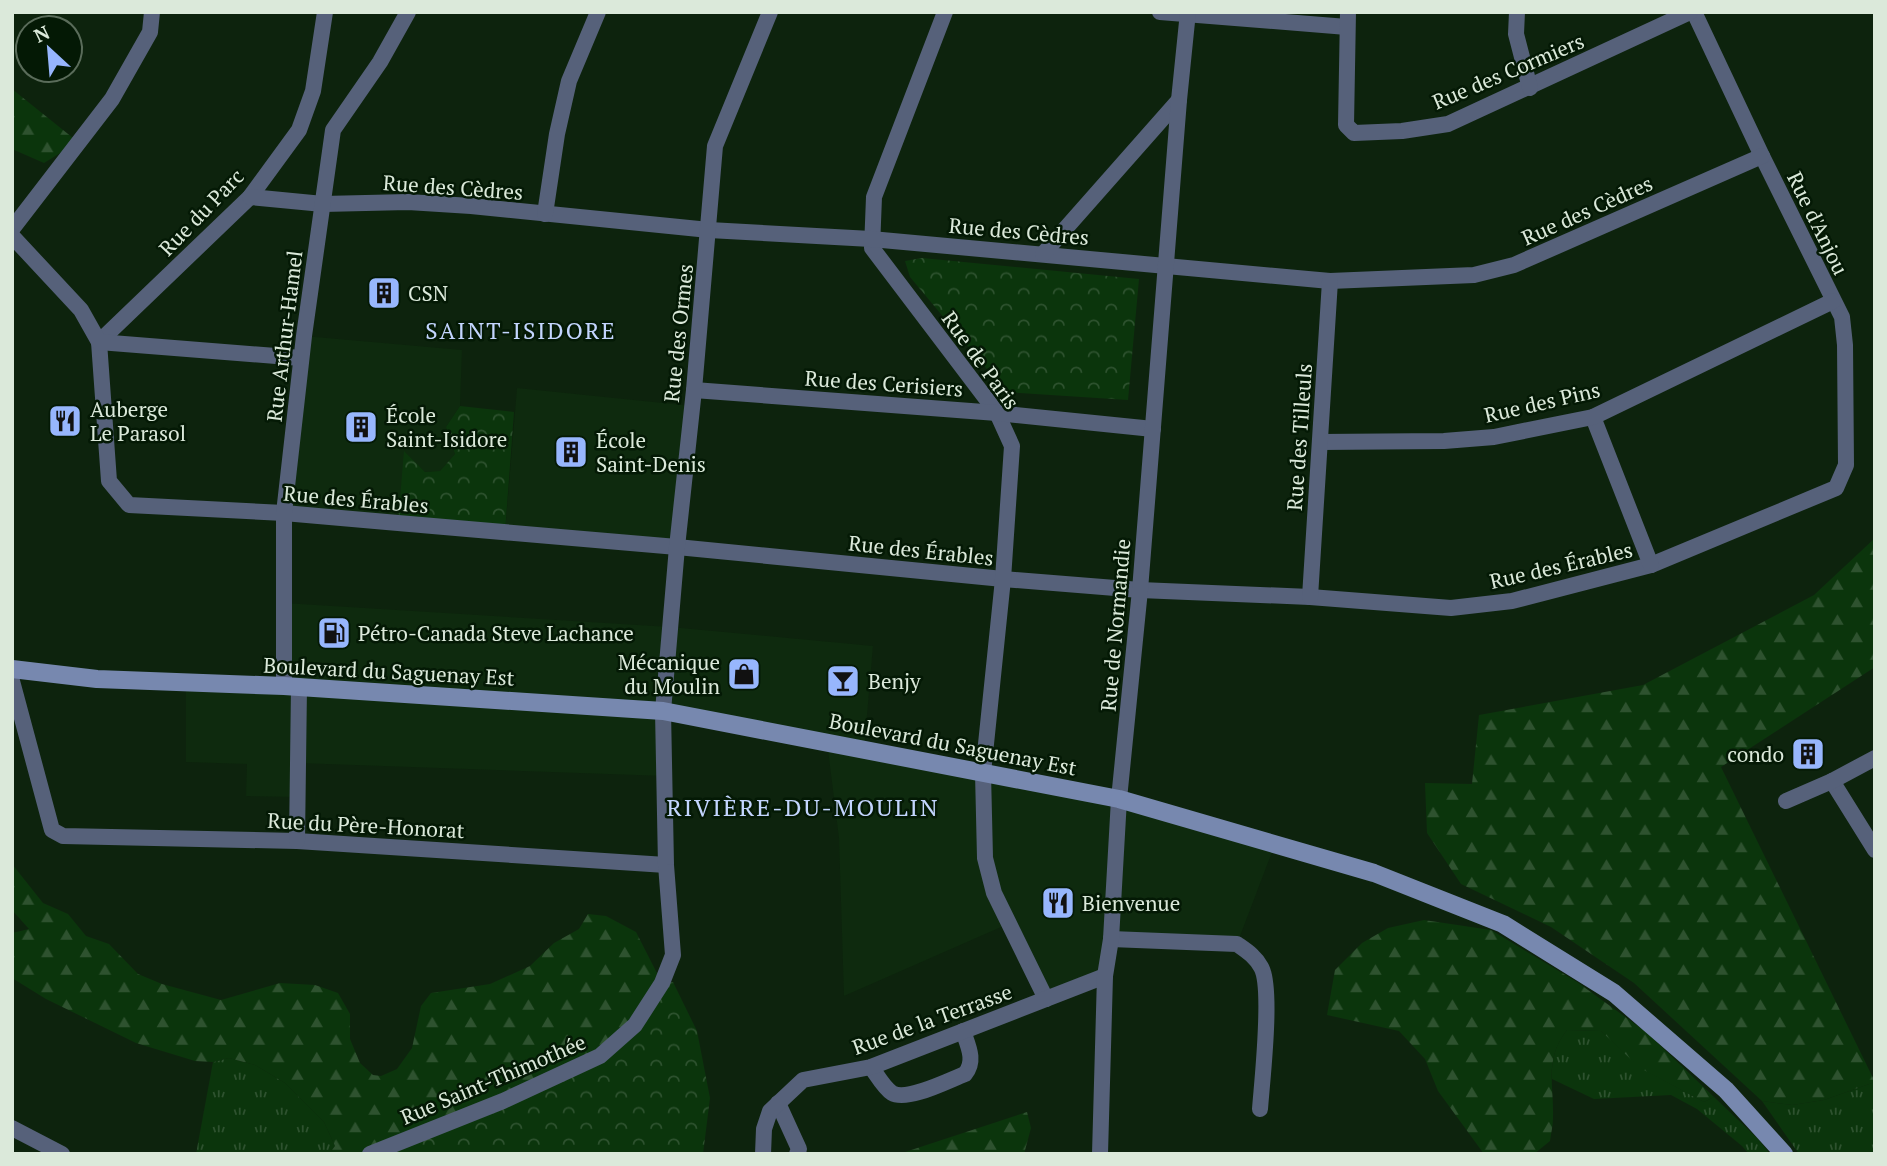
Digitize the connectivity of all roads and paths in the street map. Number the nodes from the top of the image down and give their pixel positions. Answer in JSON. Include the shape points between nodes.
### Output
{"nodes":[{"id":1,"x":152,"y":12,"type":"edge"},
{"id":2,"x":326,"y":12,"type":"edge"},
{"id":3,"x":408,"y":12,"type":"edge"},
{"id":4,"x":598,"y":12,"type":"edge"},
{"id":5,"x":770,"y":12,"type":"edge"},
{"id":6,"x":945,"y":12,"type":"edge"},
{"id":7,"x":1160,"y":12,"type":"edge"},
{"id":8,"x":1517,"y":12,"type":"edge"},
{"id":9,"x":1692,"y":12,"type":"edge"},
{"id":10,"x":1188,"y":14,"type":"edge"},
{"id":11,"x":1347,"y":19,"type":"edge"},
{"id":12,"x":1530,"y":88,"type":"junction"},
{"id":13,"x":1179,"y":100,"type":"junction"},
{"id":14,"x":1762,"y":156,"type":"junction"},
{"id":15,"x":250,"y":197,"type":"junction"},
{"id":16,"x":323,"y":204,"type":"junction"},
{"id":17,"x":545,"y":214,"type":"junction"},
{"id":18,"x":12,"y":229,"type":"edge"},
{"id":19,"x":709,"y":230,"type":"junction"},
{"id":20,"x":12,"y":236,"type":"edge"},
{"id":21,"x":871,"y":239,"type":"junction"},
{"id":22,"x":1043,"y":254,"type":"junction"},
{"id":23,"x":1166,"y":266,"type":"junction"},
{"id":24,"x":1330,"y":281,"type":"junction"},
{"id":25,"x":1833,"y":301,"type":"junction"},
{"id":26,"x":99,"y":342,"type":"junction"},
{"id":27,"x":301,"y":358,"type":"junction"},
{"id":28,"x":694,"y":390,"type":"junction"},
{"id":29,"x":997,"y":413,"type":"junction"},
{"id":30,"x":1593,"y":417,"type":"junction"},
{"id":31,"x":1153,"y":429,"type":"junction"},
{"id":32,"x":1320,"y":442,"type":"junction"},
{"id":33,"x":1846,"y":465,"type":"joint"},
{"id":34,"x":284,"y":513,"type":"junction"},
{"id":35,"x":677,"y":547,"type":"junction"},
{"id":36,"x":1651,"y":565,"type":"junction"},
{"id":37,"x":1003,"y":579,"type":"junction"},
{"id":38,"x":1140,"y":590,"type":"junction"},
{"id":39,"x":1310,"y":597,"type":"junction"},
{"id":40,"x":12,"y":669,"type":"edge"},
{"id":41,"x":12,"y":681,"type":"edge"},
{"id":42,"x":291,"y":687,"type":"junction"},
{"id":43,"x":663,"y":711,"type":"junction"},
{"id":44,"x":1875,"y":758,"type":"edge"},
{"id":45,"x":983,"y":773,"type":"junction"},
{"id":46,"x":1832,"y":781,"type":"junction"},
{"id":47,"x":1119,"y":799,"type":"junction"},
{"id":48,"x":1786,"y":801,"type":"dead end"},
{"id":49,"x":297,"y":841,"type":"junction"},
{"id":50,"x":1875,"y":850,"type":"edge"},
{"id":51,"x":667,"y":865,"type":"junction"},
{"id":52,"x":1111,"y":939,"type":"junction"},
{"id":53,"x":1105,"y":976,"type":"junction"},
{"id":54,"x":1046,"y":999,"type":"junction"},
{"id":55,"x":963,"y":1031,"type":"junction"},
{"id":56,"x":871,"y":1067,"type":"junction"},
{"id":57,"x":778,"y":1103,"type":"junction"},
{"id":58,"x":1260,"y":1110,"type":"dead end"},
{"id":59,"x":12,"y":1128,"type":"edge"},
{"id":60,"x":62,"y":1154,"type":"edge"},
{"id":61,"x":370,"y":1154,"type":"edge"},
{"id":62,"x":763,"y":1154,"type":"edge"},
{"id":63,"x":797,"y":1154,"type":"edge"},
{"id":64,"x":1100,"y":1154,"type":"edge"},
{"id":65,"x":1784,"y":1154,"type":"edge"}],
"edges":[{"from":1,"to":18,"type":"street","via":[[150,32],[112,99]]},
{"from":2,"to":15,"type":"street","name":"Rue du Parc","via":[[313,91],[299,130]]},
{"from":3,"to":16,"type":"street","name":"Rue Arthur-Hamel","via":[[333,130]]},
{"from":4,"to":17,"type":"street","via":[[569,82]]},
{"from":5,"to":19,"type":"street","name":"Rue des Ormes","via":[[715,146]]},
{"from":6,"to":21,"type":"street","via":[[874,197]]},
{"from":7,"to":10,"type":"street"},
{"from":8,"to":12,"type":"street","via":[[1516,34]]},
{"from":9,"to":12,"type":"street","name":"Rue des Cormiers"},
{"from":9,"to":14,"type":"street","name":"Rue d'Anjou"},
{"from":10,"to":11,"type":"street"},
{"from":10,"to":13,"type":"street","name":"Rue de Normandie"},
{"from":11,"to":12,"type":"street","name":"Rue des Cormiers","via":[[1346,125],[1354,133],[1448,124]]},
{"from":13,"to":22,"type":"street"},
{"from":13,"to":23,"type":"street","name":"Rue de Normandie"},
{"from":14,"to":24,"type":"street","name":"Rue des Cèdres","via":[[1514,265],[1474,275]]},
{"from":14,"to":25,"type":"street","name":"Rue d'Anjou"},
{"from":15,"to":16,"type":"street","name":"Rue des Cèdres"},
{"from":15,"to":26,"type":"street","name":"Rue du Parc"},
{"from":16,"to":17,"type":"street","name":"Rue des Cèdres","via":[[408,202]]},
{"from":16,"to":27,"type":"street","name":"Rue Arthur-Hamel"},
{"from":17,"to":19,"type":"street","name":"Rue des Cèdres"},
{"from":19,"to":21,"type":"street","name":"Rue des Cèdres"},
{"from":19,"to":28,"type":"street","name":"Rue des Ormes"},
{"from":20,"to":26,"type":"street","via":[[80,310]]},
{"from":21,"to":22,"type":"street","name":"Rue des Cèdres"},
{"from":21,"to":29,"type":"street","name":"Rue de Paris","via":[[872,248]]},
{"from":22,"to":23,"type":"street","name":"Rue des Cèdres"},
{"from":23,"to":24,"type":"street","name":"Rue des Cèdres"},
{"from":23,"to":31,"type":"street","name":"Rue de Normandie"},
{"from":24,"to":32,"type":"street","name":"Rue des Tilleuls"},
{"from":25,"to":30,"type":"street","name":"Rue des Pins"},
{"from":25,"to":33,"type":"street","name":"Rue d'Anjou","via":[[1842,317],[1845,345]]},
{"from":26,"to":27,"type":"street"},
{"from":26,"to":34,"type":"street","name":"Rue des Érables","via":[[109,481],[129,505]]},
{"from":27,"to":34,"type":"street","name":"Rue Arthur-Hamel"},
{"from":28,"to":29,"type":"street","name":"Rue des Cerisiers"},
{"from":28,"to":35,"type":"street","name":"Rue des Ormes"},
{"from":29,"to":31,"type":"street","name":"Rue des Cerisiers"},
{"from":29,"to":37,"type":"street","name":"Rue de Paris","via":[[1012,446]]},
{"from":30,"to":32,"type":"street","name":"Rue des Pins","via":[[1482,438]]},
{"from":30,"to":36,"type":"street"},
{"from":31,"to":38,"type":"street","name":"Rue de Normandie"},
{"from":32,"to":39,"type":"street","name":"Rue des Tilleuls"},
{"from":33,"to":36,"type":"street","name":"Rue des Érables","via":[[1836,488]]},
{"from":34,"to":35,"type":"street","name":"Rue des Érables"},
{"from":34,"to":42,"type":"street","name":"Rue Arthur-Hamel"},
{"from":35,"to":37,"type":"street","name":"Rue des Érables"},
{"from":35,"to":43,"type":"street","name":"Rue des Ormes"},
{"from":36,"to":39,"type":"street","name":"Rue des Érables","via":[[1512,601],[1451,608]]},
{"from":37,"to":38,"type":"street","name":"Rue des Érables"},
{"from":37,"to":45,"type":"street","name":"Rue de Paris"},
{"from":38,"to":39,"type":"street","name":"Rue des Érables"},
{"from":38,"to":47,"type":"street","name":"Rue de Normandie"},
{"from":40,"to":42,"type":"main road","name":"Boulevard du Saguenay Est","via":[[97,679]]},
{"from":41,"to":49,"type":"street","name":"Rue du Père-Honorat","via":[[52,830],[63,836]]},
{"from":42,"to":43,"type":"main road","name":"Boulevard du Saguenay Est"},
{"from":42,"to":49,"type":"street","name":"Rue Arthur-Hamel"},
{"from":43,"to":45,"type":"main road","name":"Boulevard du Saguenay Est"},
{"from":43,"to":51,"type":"street","name":"Rue Saint-Thimothée"},
{"from":44,"to":46,"type":"street"},
{"from":45,"to":47,"type":"main road","name":"Boulevard du Saguenay Est"},
{"from":45,"to":54,"type":"street","name":"Rue de Paris","via":[[985,858],[994,892]]},
{"from":46,"to":48,"type":"street"},
{"from":46,"to":50,"type":"street"},
{"from":47,"to":52,"type":"street","name":"Rue de Normandie"},
{"from":47,"to":65,"type":"main road","name":"Boulevard du Saguenay Est","via":[[1374,873],[1503,924],[1614,993],[1726,1090]]},
{"from":49,"to":51,"type":"street","name":"Rue du Père-Honorat"},
{"from":51,"to":61,"type":"street","name":"Rue Saint-Thimothée","via":[[673,955],[662,983],[635,1025],[600,1056]]},
{"from":52,"to":53,"type":"street","name":"Rue de Normandie"},
{"from":52,"to":58,"type":"street","via":[[1237,944],[1251,953],[1262,968],[1267,990]]},
{"from":53,"to":54,"type":"street","name":"Rue de la Terrasse"},
{"from":53,"to":64,"type":"street","name":"Rue de Normandie"},
{"from":54,"to":55,"type":"street","name":"Rue de la Terrasse"},
{"from":55,"to":56,"type":"street","name":"Rue de la Terrasse"},
{"from":55,"to":56,"type":"street","via":[[971,1056],[965,1074],[901,1097],[890,1092]]},
{"from":56,"to":57,"type":"street","name":"Rue de la Terrasse","via":[[803,1080]]},
{"from":57,"to":62,"type":"street","name":"Rue de la Terrasse","via":[[764,1129]]},
{"from":57,"to":63,"type":"street","via":[[799,1149]]},
{"from":59,"to":60,"type":"street"}]}
